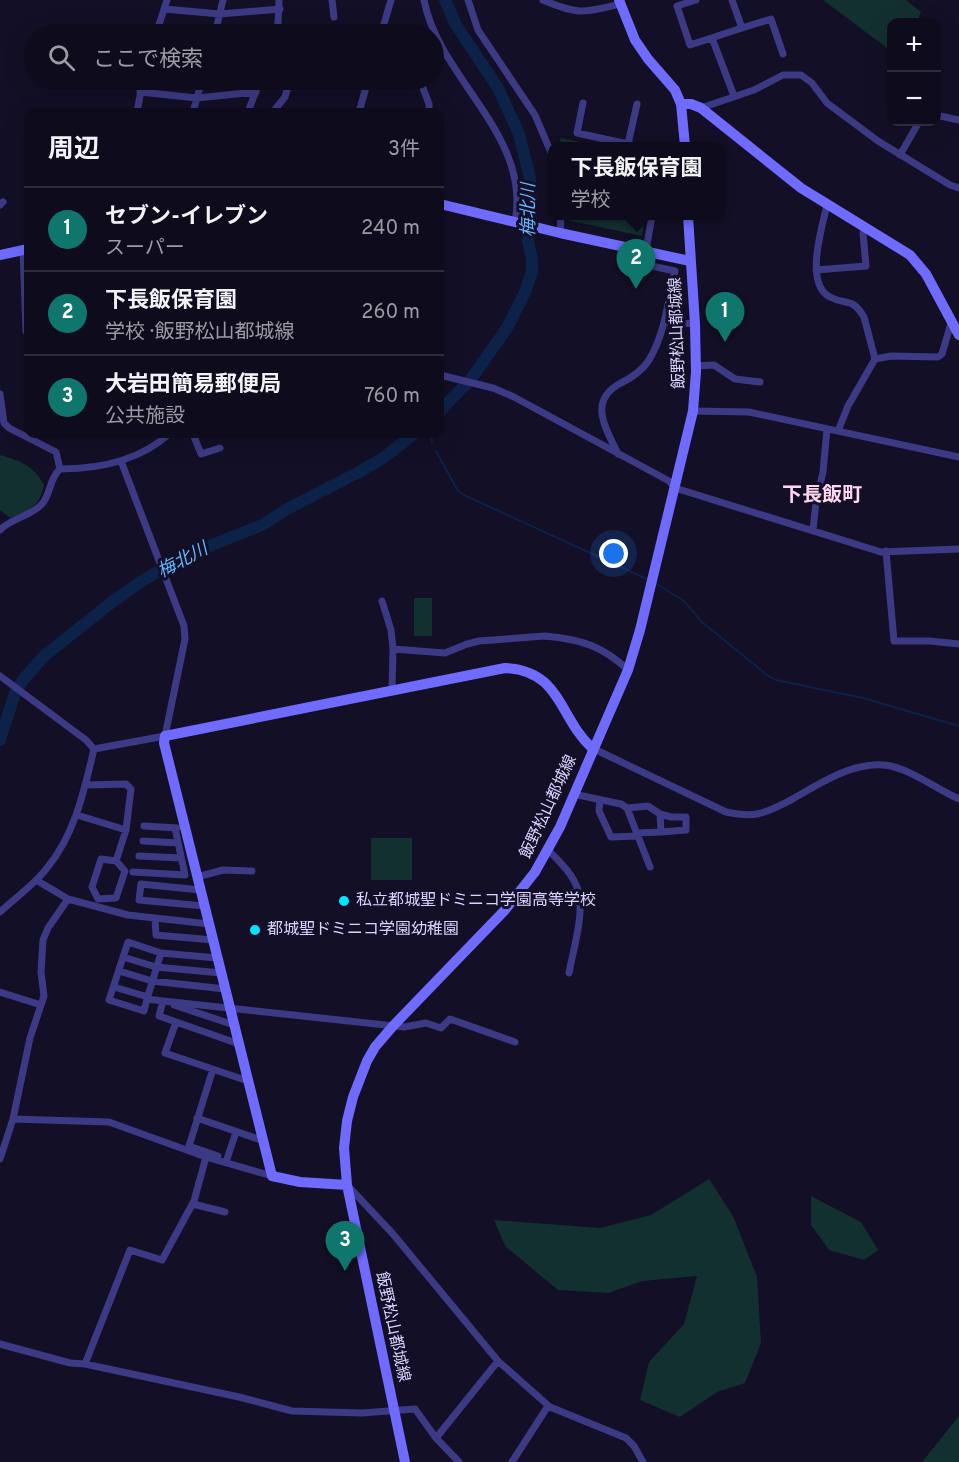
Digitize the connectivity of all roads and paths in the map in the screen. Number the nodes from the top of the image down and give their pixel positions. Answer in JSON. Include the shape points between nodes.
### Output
{"nodes":[{"id":1,"x":167,"y":0,"type":"edge"},
{"id":2,"x":223,"y":0,"type":"edge"},
{"id":3,"x":279,"y":0,"type":"edge"},
{"id":4,"x":332,"y":0,"type":"edge"},
{"id":5,"x":391,"y":0,"type":"edge"},
{"id":6,"x":424,"y":0,"type":"edge"},
{"id":7,"x":468,"y":0,"type":"edge"},
{"id":8,"x":543,"y":0,"type":"edge"},
{"id":9,"x":696,"y":0,"type":"edge"},
{"id":10,"x":732,"y":0,"type":"edge"},
{"id":11,"x":619,"y":2,"type":"edge"},
{"id":12,"x":164,"y":9,"type":"junction"},
{"id":13,"x":279,"y":9,"type":"junction"},
{"id":14,"x":220,"y":14,"type":"junction"},
{"id":15,"x":334,"y":17,"type":"dead end"},
{"id":16,"x":159,"y":24,"type":"edge"},
{"id":17,"x":218,"y":24,"type":"edge"},
{"id":18,"x":278,"y":24,"type":"edge"},
{"id":19,"x":384,"y":24,"type":"edge"},
{"id":20,"x":431,"y":24,"type":"edge"},
{"id":21,"x":742,"y":28,"type":"junction"},
{"id":22,"x":712,"y":38,"type":"junction"},
{"id":23,"x":444,"y":51,"type":"edge"},
{"id":24,"x":783,"y":54,"type":"dead end"},
{"id":25,"x":199,"y":90,"type":"edge"},
{"id":26,"x":287,"y":90,"type":"edge"},
{"id":27,"x":365,"y":90,"type":"edge"},
{"id":28,"x":424,"y":90,"type":"edge"},
{"id":29,"x":140,"y":92,"type":"joint"},
{"id":30,"x":256,"y":92,"type":"joint"},
{"id":31,"x":734,"y":96,"type":"junction"},
{"id":32,"x":197,"y":98,"type":"junction"},
{"id":33,"x":583,"y":103,"type":"dead end"},
{"id":34,"x":637,"y":104,"type":"dead end"},
{"id":35,"x":681,"y":104,"type":"junction"},
{"id":36,"x":138,"y":108,"type":"edge"},
{"id":37,"x":194,"y":108,"type":"edge"},
{"id":38,"x":250,"y":108,"type":"edge"},
{"id":39,"x":276,"y":108,"type":"edge"},
{"id":40,"x":360,"y":108,"type":"edge"},
{"id":41,"x":429,"y":108,"type":"edge"},
{"id":42,"x":701,"y":108,"type":"junction"},
{"id":43,"x":941,"y":116,"type":"edge"},
{"id":44,"x":959,"y":120,"type":"edge"},
{"id":45,"x":917,"y":126,"type":"edge"},
{"id":46,"x":619,"y":142,"type":"edge"},
{"id":47,"x":628,"y":142,"type":"edge"},
{"id":48,"x":681,"y":142,"type":"edge"},
{"id":49,"x":548,"y":146,"type":"edge"},
{"id":50,"x":900,"y":155,"type":"junction"},
{"id":51,"x":959,"y":188,"type":"edge"},
{"id":52,"x":444,"y":205,"type":"edge"},
{"id":53,"x":827,"y":205,"type":"junction"},
{"id":54,"x":561,"y":220,"type":"edge"},
{"id":55,"x":651,"y":220,"type":"edge"},
{"id":56,"x":688,"y":220,"type":"edge"},
{"id":57,"x":516,"y":222,"type":"junction"},
{"id":58,"x":866,"y":228,"type":"junction"},
{"id":59,"x":560,"y":233,"type":"junction"},
{"id":60,"x":24,"y":249,"type":"edge"},
{"id":61,"x":646,"y":251,"type":"junction"},
{"id":62,"x":0,"y":255,"type":"edge"},
{"id":63,"x":690,"y":261,"type":"junction"},
{"id":64,"x":816,"y":270,"type":"junction"},
{"id":65,"x":664,"y":322,"type":"junction"},
{"id":66,"x":951,"y":323,"type":"junction"},
{"id":67,"x":695,"y":324,"type":"junction"},
{"id":68,"x":959,"y":335,"type":"edge"},
{"id":69,"x":874,"y":359,"type":"junction"},
{"id":70,"x":696,"y":366,"type":"junction"},
{"id":71,"x":444,"y":375,"type":"edge"},
{"id":72,"x":760,"y":382,"type":"dead end"},
{"id":73,"x":0,"y":394,"type":"edge"},
{"id":74,"x":693,"y":411,"type":"junction"},
{"id":75,"x":827,"y":429,"type":"junction"},
{"id":76,"x":838,"y":431,"type":"junction"},
{"id":77,"x":24,"y":436,"type":"edge"},
{"id":78,"x":29,"y":438,"type":"edge"},
{"id":79,"x":164,"y":438,"type":"edge"},
{"id":80,"x":195,"y":438,"type":"edge"},
{"id":81,"x":220,"y":448,"type":"dead end"},
{"id":82,"x":618,"y":454,"type":"junction"},
{"id":83,"x":959,"y":457,"type":"edge"},
{"id":84,"x":121,"y":461,"type":"junction"},
{"id":85,"x":60,"y":469,"type":"junction"},
{"id":86,"x":675,"y":488,"type":"junction"},
{"id":87,"x":0,"y":530,"type":"edge"},
{"id":88,"x":813,"y":530,"type":"junction"},
{"id":89,"x":959,"y":549,"type":"edge"},
{"id":90,"x":886,"y":551,"type":"junction"},
{"id":91,"x":382,"y":601,"type":"dead end"},
{"id":92,"x":959,"y":644,"type":"edge"},
{"id":93,"x":393,"y":649,"type":"junction"},
{"id":94,"x":628,"y":670,"type":"junction"},
{"id":95,"x":1,"y":677,"type":"edge"},
{"id":96,"x":392,"y":691,"type":"junction"},
{"id":97,"x":165,"y":736,"type":"junction"},
{"id":98,"x":592,"y":748,"type":"junction"},
{"id":99,"x":94,"y":749,"type":"junction"},
{"id":100,"x":85,"y":786,"type":"junction"},
{"id":101,"x":573,"y":794,"type":"junction"},
{"id":102,"x":959,"y":799,"type":"edge"},
{"id":103,"x":600,"y":800,"type":"junction"},
{"id":104,"x":627,"y":808,"type":"junction"},
{"id":105,"x":660,"y":814,"type":"junction"},
{"id":106,"x":77,"y":815,"type":"junction"},
{"id":107,"x":144,"y":826,"type":"dead end"},
{"id":108,"x":180,"y":828,"type":"junction"},
{"id":109,"x":126,"y":830,"type":"junction"},
{"id":110,"x":662,"y":832,"type":"junction"},
{"id":111,"x":638,"y":835,"type":"junction"},
{"id":112,"x":143,"y":841,"type":"dead end"},
{"id":113,"x":178,"y":843,"type":"junction"},
{"id":114,"x":547,"y":849,"type":"junction"},
{"id":115,"x":139,"y":856,"type":"dead end"},
{"id":116,"x":181,"y":858,"type":"junction"},
{"id":117,"x":116,"y":861,"type":"junction"},
{"id":118,"x":650,"y":867,"type":"dead end"},
{"id":119,"x":252,"y":871,"type":"dead end"},
{"id":120,"x":133,"y":872,"type":"dead end"},
{"id":121,"x":197,"y":877,"type":"junction"},
{"id":122,"x":36,"y":880,"type":"junction"},
{"id":123,"x":200,"y":890,"type":"junction"},
{"id":124,"x":68,"y":899,"type":"junction"},
{"id":125,"x":204,"y":906,"type":"junction"},
{"id":126,"x":0,"y":912,"type":"edge"},
{"id":127,"x":155,"y":918,"type":"junction"},
{"id":128,"x":209,"y":924,"type":"junction"},
{"id":129,"x":156,"y":936,"type":"junction"},
{"id":130,"x":213,"y":940,"type":"junction"},
{"id":131,"x":159,"y":952,"type":"junction"},
{"id":132,"x":123,"y":957,"type":"junction"},
{"id":133,"x":217,"y":958,"type":"junction"},
{"id":134,"x":156,"y":967,"type":"junction"},
{"id":135,"x":119,"y":971,"type":"junction"},
{"id":136,"x":221,"y":973,"type":"junction"},
{"id":137,"x":569,"y":973,"type":"dead end"},
{"id":138,"x":152,"y":981,"type":"junction"},
{"id":139,"x":114,"y":987,"type":"junction"},
{"id":140,"x":225,"y":989,"type":"junction"},
{"id":141,"x":0,"y":992,"type":"edge"},
{"id":142,"x":148,"y":998,"type":"junction"},
{"id":143,"x":163,"y":1002,"type":"junction"},
{"id":144,"x":41,"y":1005,"type":"junction"},
{"id":145,"x":230,"y":1007,"type":"junction"},
{"id":146,"x":176,"y":1022,"type":"junction"},
{"id":147,"x":234,"y":1025,"type":"junction"},
{"id":148,"x":393,"y":1026,"type":"junction"},
{"id":149,"x":515,"y":1042,"type":"dead end"},
{"id":150,"x":239,"y":1044,"type":"junction"},
{"id":151,"x":213,"y":1069,"type":"junction"},
{"id":152,"x":248,"y":1081,"type":"junction"},
{"id":153,"x":197,"y":1118,"type":"junction"},
{"id":154,"x":13,"y":1119,"type":"junction"},
{"id":155,"x":236,"y":1132,"type":"junction"},
{"id":156,"x":264,"y":1141,"type":"junction"},
{"id":157,"x":206,"y":1157,"type":"junction"},
{"id":158,"x":0,"y":1159,"type":"edge"},
{"id":159,"x":227,"y":1159,"type":"junction"},
{"id":160,"x":261,"y":1168,"type":"dead end"},
{"id":161,"x":272,"y":1176,"type":"junction"},
{"id":162,"x":346,"y":1185,"type":"junction"},
{"id":163,"x":193,"y":1204,"type":"junction"},
{"id":164,"x":225,"y":1212,"type":"dead end"},
{"id":165,"x":0,"y":1344,"type":"edge"},
{"id":166,"x":498,"y":1360,"type":"junction"},
{"id":167,"x":86,"y":1364,"type":"junction"},
{"id":168,"x":548,"y":1406,"type":"junction"},
{"id":169,"x":394,"y":1411,"type":"junction"},
{"id":170,"x":436,"y":1438,"type":"junction"},
{"id":171,"x":405,"y":1462,"type":"edge"},
{"id":172,"x":459,"y":1462,"type":"edge"},
{"id":173,"x":512,"y":1462,"type":"edge"},
{"id":174,"x":643,"y":1462,"type":"edge"}],
"edges":[{"from":1,"to":12,"type":"street"},
{"from":2,"to":14,"type":"street"},
{"from":3,"to":13,"type":"street"},
{"from":4,"to":15,"type":"street"},
{"from":5,"to":19,"type":"street"},
{"from":6,"to":20,"type":"street"},
{"from":7,"to":49,"type":"street","via":[[478,30],[535,115]]},
{"from":8,"to":11,"type":"street","via":[[572,11],[590,12]]},
{"from":9,"to":22,"type":"street","via":[[677,6],[690,45]]},
{"from":10,"to":21,"type":"street"},
{"from":11,"to":35,"type":"street","via":[[635,40],[675,90]]},
{"from":12,"to":14,"type":"street"},
{"from":12,"to":16,"type":"street"},
{"from":13,"to":14,"type":"street"},
{"from":13,"to":18,"type":"street"},
{"from":14,"to":17,"type":"street"},
{"from":21,"to":22,"type":"street"},
{"from":21,"to":24,"type":"street","via":[[771,19]]},
{"from":22,"to":31,"type":"street"},
{"from":23,"to":57,"type":"street","via":[[497,134],[510,162],[516,189]]},
{"from":25,"to":32,"type":"street"},
{"from":26,"to":39,"type":"street"},
{"from":27,"to":40,"type":"street"},
{"from":28,"to":41,"type":"street"},
{"from":29,"to":32,"type":"street"},
{"from":29,"to":36,"type":"street"},
{"from":30,"to":32,"type":"street"},
{"from":30,"to":38,"type":"street"},
{"from":31,"to":42,"type":"street"},
{"from":31,"to":50,"type":"street","via":[[783,75],[801,75],[827,103]]},
{"from":32,"to":37,"type":"street"},
{"from":33,"to":46,"type":"street","via":[[577,133]]},
{"from":34,"to":47,"type":"street"},
{"from":35,"to":42,"type":"street"},
{"from":35,"to":48,"type":"street"},
{"from":42,"to":53,"type":"street"},
{"from":43,"to":44,"type":"street"},
{"from":45,"to":50,"type":"street"},
{"from":50,"to":51,"type":"street"},
{"from":52,"to":57,"type":"street"},
{"from":53,"to":58,"type":"street"},
{"from":53,"to":64,"type":"street"},
{"from":54,"to":59,"type":"street"},
{"from":55,"to":61,"type":"street"},
{"from":56,"to":63,"type":"street","name":"飯野松山都城線"},
{"from":57,"to":59,"type":"street"},
{"from":58,"to":64,"type":"street","via":[[866,266]]},
{"from":58,"to":66,"type":"street","via":[[918,263]]},
{"from":59,"to":61,"type":"street"},
{"from":60,"to":62,"type":"street"},
{"from":61,"to":63,"type":"street"},
{"from":61,"to":65,"type":"street","via":[[647,264],[675,271]]},
{"from":63,"to":67,"type":"street","name":"飯野松山都城線"},
{"from":64,"to":69,"type":"street","via":[[825,294],[854,303],[861,311]]},
{"from":65,"to":67,"type":"street"},
{"from":65,"to":82,"type":"street","via":[[657,346],[644,367],[610,389],[602,405],[601,414]]},
{"from":66,"to":68,"type":"street"},
{"from":66,"to":69,"type":"street","via":[[938,357]]},
{"from":67,"to":70,"type":"street","name":"飯野松山都城線"},
{"from":69,"to":76,"type":"street"},
{"from":70,"to":72,"type":"street","via":[[714,365],[735,379]]},
{"from":70,"to":74,"type":"street","name":"飯野松山都城線"},
{"from":71,"to":82,"type":"street","via":[[514,397]]},
{"from":73,"to":77,"type":"street","via":[[4,423]]},
{"from":74,"to":75,"type":"street","via":[[749,412]]},
{"from":74,"to":86,"type":"street","name":"飯野松山都城線"},
{"from":75,"to":76,"type":"street"},
{"from":75,"to":88,"type":"street"},
{"from":76,"to":83,"type":"street"},
{"from":78,"to":85,"type":"street","via":[[56,452]]},
{"from":79,"to":84,"type":"street"},
{"from":80,"to":81,"type":"street","via":[[201,454]]},
{"from":82,"to":86,"type":"street"},
{"from":84,"to":85,"type":"street"},
{"from":84,"to":97,"type":"street","via":[[186,633]]},
{"from":85,"to":87,"type":"street","via":[[40,507]]},
{"from":86,"to":88,"type":"street"},
{"from":86,"to":94,"type":"street","name":"飯野松山都城線"},
{"from":88,"to":90,"type":"street"},
{"from":89,"to":90,"type":"street"},
{"from":90,"to":92,"type":"street","via":[[894,641]]},
{"from":91,"to":93,"type":"street"},
{"from":93,"to":94,"type":"street","via":[[434,654],[479,641],[545,636],[599,648]]},
{"from":93,"to":96,"type":"street"},
{"from":94,"to":98,"type":"street","name":"飯野松山都城線"},
{"from":95,"to":99,"type":"street"},
{"from":96,"to":97,"type":"street"},
{"from":96,"to":98,"type":"street","via":[[497,669],[523,670],[535,674],[554,690],[574,728]]},
{"from":97,"to":99,"type":"street"},
{"from":97,"to":108,"type":"street"},
{"from":98,"to":101,"type":"street","name":"飯野松山都城線"},
{"from":98,"to":102,"type":"street","via":[[726,812],[743,815],[768,812],[825,781],[868,765],[894,767]]},
{"from":99,"to":100,"type":"street"},
{"from":100,"to":106,"type":"street"},
{"from":100,"to":109,"type":"street","via":[[126,784],[131,789]]},
{"from":101,"to":103,"type":"street"},
{"from":101,"to":114,"type":"street","name":"飯野松山都城線"},
{"from":103,"to":104,"type":"street"},
{"from":103,"to":111,"type":"street","via":[[599,812],[611,837]]},
{"from":104,"to":105,"type":"street","via":[[648,806]]},
{"from":104,"to":111,"type":"street"},
{"from":105,"to":110,"type":"street"},
{"from":105,"to":110,"type":"street","via":[[686,817],[686,831]]},
{"from":106,"to":109,"type":"street"},
{"from":106,"to":122,"type":"street","via":[[58,853]]},
{"from":107,"to":108,"type":"street"},
{"from":108,"to":113,"type":"street"},
{"from":108,"to":121,"type":"street"},
{"from":109,"to":117,"type":"street"},
{"from":110,"to":111,"type":"street"},
{"from":111,"to":118,"type":"street"},
{"from":112,"to":113,"type":"street"},
{"from":113,"to":116,"type":"street"},
{"from":114,"to":137,"type":"street","via":[[578,889],[579,914]]},
{"from":114,"to":148,"type":"street","name":"飯野松山都城線","via":[[535,872],[505,910]]},
{"from":115,"to":116,"type":"street"},
{"from":116,"to":120,"type":"street","via":[[185,875]]},
{"from":117,"to":117,"type":"street","via":[[125,872],[116,898],[98,899],[92,887],[101,859]]},
{"from":119,"to":121,"type":"street","via":[[223,870]]},
{"from":121,"to":123,"type":"street"},
{"from":122,"to":124,"type":"street"},
{"from":122,"to":126,"type":"street"},
{"from":123,"to":125,"type":"street"},
{"from":123,"to":125,"type":"street","via":[[141,884],[139,900]]},
{"from":124,"to":127,"type":"street"},
{"from":124,"to":144,"type":"street","via":[[43,940]]},
{"from":125,"to":128,"type":"street"},
{"from":127,"to":128,"type":"street"},
{"from":127,"to":129,"type":"street"},
{"from":128,"to":130,"type":"street"},
{"from":129,"to":130,"type":"street"},
{"from":129,"to":131,"type":"street"},
{"from":130,"to":133,"type":"street"},
{"from":131,"to":132,"type":"street","via":[[128,942]]},
{"from":131,"to":133,"type":"street"},
{"from":131,"to":134,"type":"street"},
{"from":132,"to":134,"type":"street"},
{"from":132,"to":135,"type":"street"},
{"from":133,"to":136,"type":"street"},
{"from":134,"to":136,"type":"street"},
{"from":134,"to":138,"type":"street"},
{"from":135,"to":138,"type":"street"},
{"from":135,"to":139,"type":"street"},
{"from":136,"to":140,"type":"street"},
{"from":138,"to":140,"type":"street"},
{"from":138,"to":142,"type":"street"},
{"from":139,"to":142,"type":"street"},
{"from":139,"to":142,"type":"street","via":[[109,1000],[144,1011]]},
{"from":140,"to":145,"type":"street"},
{"from":141,"to":144,"type":"street"},
{"from":142,"to":143,"type":"street"},
{"from":143,"to":145,"type":"street"},
{"from":143,"to":146,"type":"street","via":[[159,1017]]},
{"from":143,"to":147,"type":"street"},
{"from":144,"to":154,"type":"street"},
{"from":145,"to":147,"type":"street"},
{"from":145,"to":148,"type":"street"},
{"from":146,"to":150,"type":"street"},
{"from":146,"to":151,"type":"street","via":[[165,1053]]},
{"from":147,"to":150,"type":"street"},
{"from":148,"to":149,"type":"street","via":[[426,1023],[441,1028],[450,1019]]},
{"from":148,"to":162,"type":"street","name":"飯野松山都城線","via":[[367,1061],[353,1097],[344,1148]]},
{"from":150,"to":152,"type":"street"},
{"from":151,"to":152,"type":"street"},
{"from":151,"to":153,"type":"street"},
{"from":152,"to":156,"type":"street"},
{"from":153,"to":155,"type":"street"},
{"from":153,"to":159,"type":"street","via":[[189,1146]]},
{"from":154,"to":157,"type":"street","via":[[109,1122]]},
{"from":154,"to":158,"type":"street"},
{"from":155,"to":156,"type":"street"},
{"from":155,"to":159,"type":"street"},
{"from":156,"to":161,"type":"street"},
{"from":157,"to":161,"type":"street"},
{"from":157,"to":163,"type":"street"},
{"from":159,"to":160,"type":"street"},
{"from":161,"to":162,"type":"street"},
{"from":162,"to":166,"type":"street","via":[[393,1234]]},
{"from":162,"to":169,"type":"street","name":"飯野松山都城線"},
{"from":163,"to":164,"type":"street"},
{"from":163,"to":167,"type":"street","via":[[162,1260],[130,1250]]},
{"from":165,"to":167,"type":"street"},
{"from":166,"to":168,"type":"street"},
{"from":166,"to":170,"type":"street"},
{"from":167,"to":169,"type":"street","via":[[292,1411]]},
{"from":168,"to":173,"type":"street"},
{"from":168,"to":174,"type":"street","via":[[626,1438]]},
{"from":169,"to":170,"type":"street","via":[[415,1409]]},
{"from":169,"to":171,"type":"street","name":"飯野松山都城線"},
{"from":170,"to":172,"type":"street"}]}
